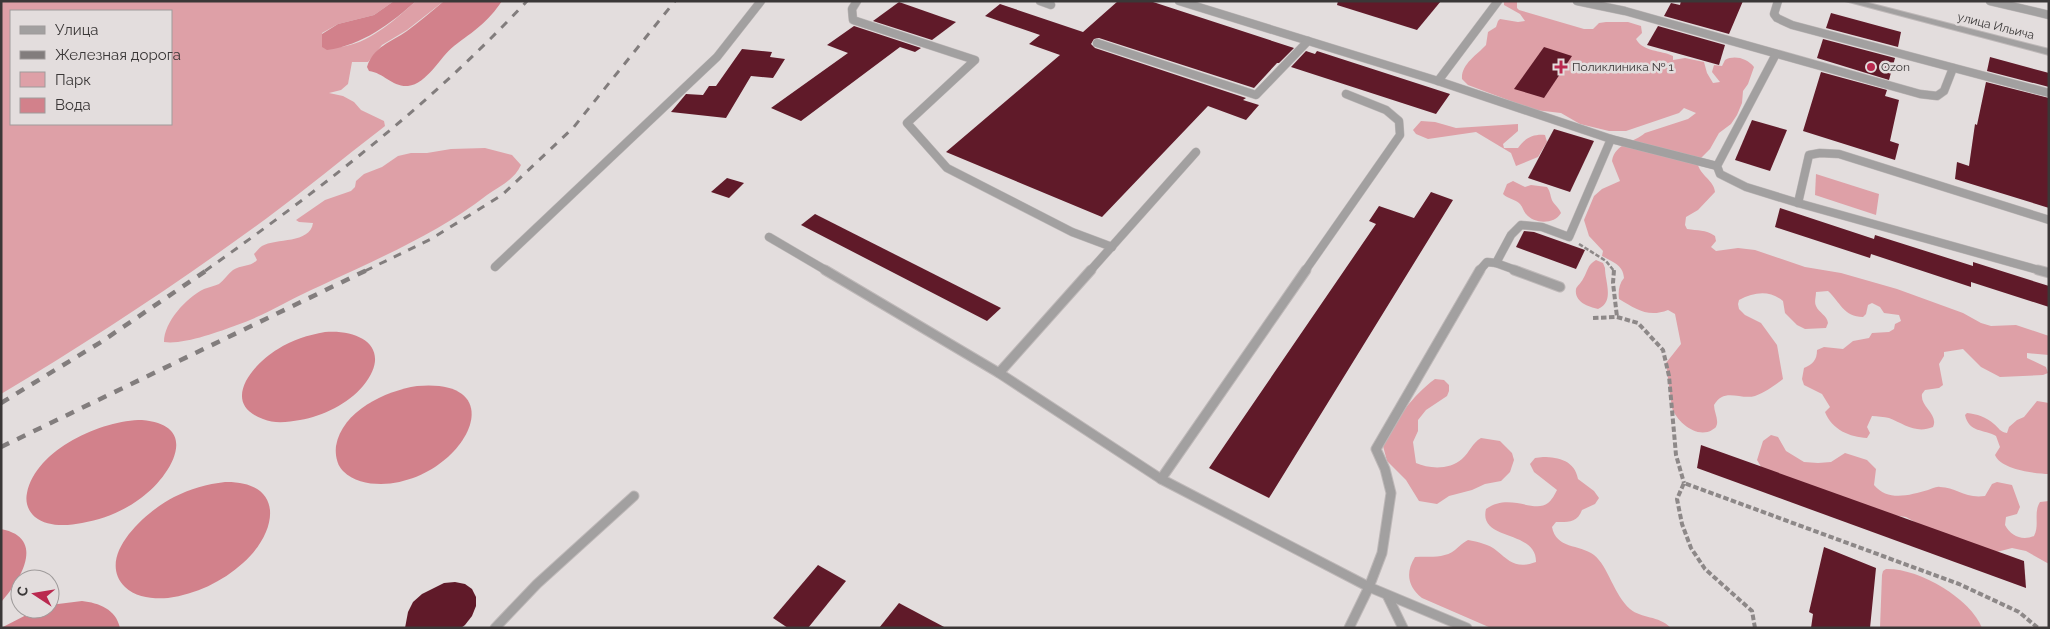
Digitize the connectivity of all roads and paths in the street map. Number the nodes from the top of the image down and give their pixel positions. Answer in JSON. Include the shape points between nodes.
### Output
{"nodes":[{"id":1,"x":761,"y":1,"type":"edge"},
{"id":2,"x":857,"y":1,"type":"edge"},
{"id":3,"x":1040,"y":1,"type":"edge"},
{"id":4,"x":1179,"y":1,"type":"edge"},
{"id":5,"x":1498,"y":1,"type":"edge"},
{"id":6,"x":1577,"y":1,"type":"edge"},
{"id":7,"x":1778,"y":1,"type":"edge"},
{"id":8,"x":1849,"y":1,"type":"edge"},
{"id":9,"x":1990,"y":1,"type":"edge"},
{"id":10,"x":1051,"y":5,"type":"dead end"},
{"id":11,"x":2049,"y":15,"type":"edge"},
{"id":12,"x":1308,"y":41,"type":"junction"},
{"id":13,"x":1097,"y":44,"type":"dead end"},
{"id":14,"x":2049,"y":52,"type":"edge"},
{"id":15,"x":1776,"y":54,"type":"junction"},
{"id":16,"x":1953,"y":68,"type":"junction"},
{"id":17,"x":1438,"y":81,"type":"junction"},
{"id":18,"x":2049,"y":93,"type":"edge"},
{"id":19,"x":1346,"y":94,"type":"dead end"},
{"id":20,"x":1610,"y":139,"type":"junction"},
{"id":21,"x":1196,"y":152,"type":"dead end"},
{"id":22,"x":1717,"y":166,"type":"junction"},
{"id":23,"x":1798,"y":203,"type":"junction"},
{"id":24,"x":2049,"y":220,"type":"edge"},
{"id":25,"x":770,"y":237,"type":"dead end"},
{"id":26,"x":1569,"y":238,"type":"junction"},
{"id":27,"x":1112,"y":247,"type":"junction"},
{"id":28,"x":1496,"y":263,"type":"junction"},
{"id":29,"x":495,"y":267,"type":"dead end"},
{"id":30,"x":2049,"y":273,"type":"edge"},
{"id":31,"x":1560,"y":287,"type":"dead end"},
{"id":32,"x":1616,"y":317,"type":"junction"},
{"id":33,"x":1593,"y":318,"type":"dead end"},
{"id":34,"x":999,"y":373,"type":"junction"},
{"id":35,"x":1161,"y":479,"type":"junction"},
{"id":36,"x":1684,"y":483,"type":"junction"},
{"id":37,"x":634,"y":496,"type":"dead end"},
{"id":38,"x":1369,"y":587,"type":"junction"},
{"id":39,"x":1388,"y":597,"type":"junction"},
{"id":40,"x":496,"y":628,"type":"edge"},
{"id":41,"x":1349,"y":628,"type":"edge"},
{"id":42,"x":1403,"y":628,"type":"edge"},
{"id":43,"x":1466,"y":628,"type":"edge"},
{"id":44,"x":1755,"y":628,"type":"edge"},
{"id":45,"x":2038,"y":628,"type":"edge"}],
"edges":[{"from":1,"to":29,"type":"lane","via":[[717,57]]},
{"from":2,"to":27,"type":"lane","via":[[852,9],[853,20],[975,60],[907,123],[947,168],[1072,232]]},
{"from":3,"to":10,"type":"lane"},
{"from":4,"to":12,"type":"lane"},
{"from":5,"to":17,"type":"lane"},
{"from":6,"to":15,"type":"lane","via":[[1626,11]]},
{"from":7,"to":16,"type":"lane","via":[[1774,14],[1792,25]]},
{"from":8,"to":14,"type":"street","name":"улица Ильича"},
{"from":9,"to":11,"type":"lane"},
{"from":12,"to":13,"type":"lane","via":[[1256,95]]},
{"from":12,"to":17,"type":"lane"},
{"from":15,"to":16,"type":"lane","via":[[1936,96],[1944,91]]},
{"from":15,"to":22,"type":"lane"},
{"from":16,"to":18,"type":"lane"},
{"from":17,"to":20,"type":"lane"},
{"from":19,"to":35,"type":"lane","via":[[1386,110],[1399,121],[1400,134]]},
{"from":20,"to":22,"type":"lane"},
{"from":20,"to":26,"type":"lane"},
{"from":21,"to":27,"type":"lane"},
{"from":22,"to":23,"type":"lane","via":[[1720,174],[1746,187]]},
{"from":23,"to":24,"type":"lane","via":[[1809,155],[1839,154]]},
{"from":23,"to":30,"type":"lane"},
{"from":25,"to":34,"type":"lane"},
{"from":26,"to":28,"type":"lane","via":[[1524,224],[1516,228]]},
{"from":26,"to":32,"type":"path","via":[[1606,261],[1614,270]]},
{"from":27,"to":34,"type":"lane"},
{"from":28,"to":31,"type":"lane"},
{"from":28,"to":38,"type":"lane","via":[[1487,262],[1480,268],[1376,449],[1391,494],[1382,553]]},
{"from":32,"to":33,"type":"path"},
{"from":32,"to":36,"type":"path","via":[[1638,323],[1663,350],[1669,376],[1676,455]]},
{"from":34,"to":35,"type":"lane"},
{"from":35,"to":38,"type":"lane"},
{"from":36,"to":44,"type":"path","via":[[1677,499],[1691,548],[1705,569],[1752,610]]},
{"from":36,"to":45,"type":"path","via":[[1959,584],[2019,612]]},
{"from":37,"to":40,"type":"lane","via":[[537,584]]},
{"from":38,"to":39,"type":"lane"},
{"from":38,"to":41,"type":"lane"},
{"from":39,"to":42,"type":"lane"},
{"from":39,"to":43,"type":"lane"}]}
